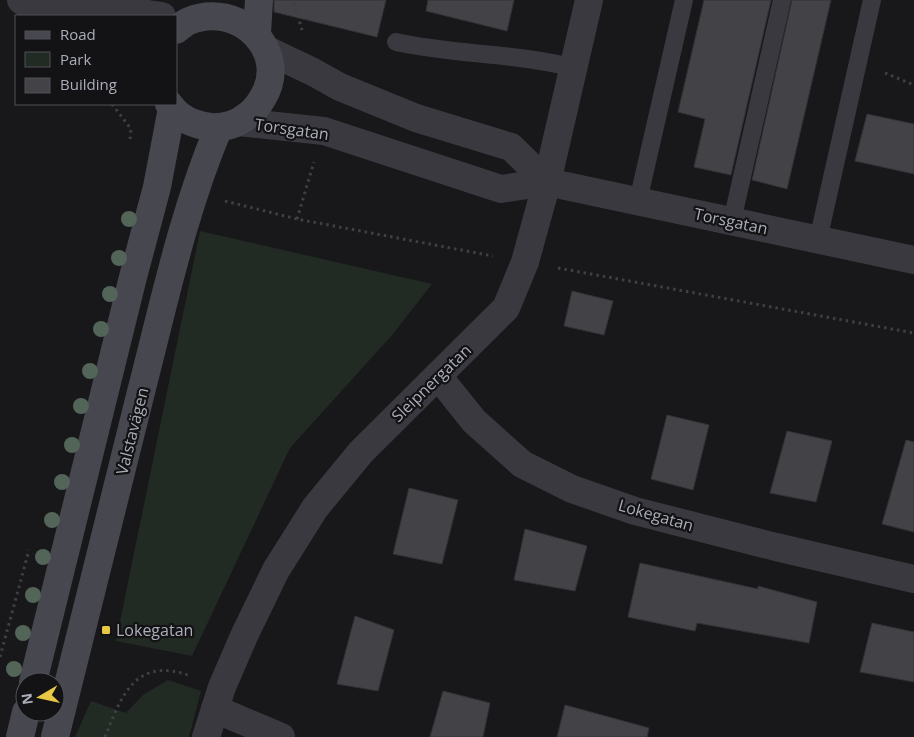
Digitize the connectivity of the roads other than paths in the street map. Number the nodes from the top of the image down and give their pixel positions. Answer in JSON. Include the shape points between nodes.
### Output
{"nodes":[{"id":1,"x":21,"y":0,"type":"edge"},
{"id":2,"x":46,"y":0,"type":"edge"},
{"id":3,"x":259,"y":0,"type":"edge"},
{"id":4,"x":589,"y":0,"type":"edge"},
{"id":5,"x":684,"y":0,"type":"edge"},
{"id":6,"x":782,"y":0,"type":"edge"},
{"id":7,"x":872,"y":0,"type":"edge"},
{"id":8,"x":44,"y":15,"type":"edge"},
{"id":9,"x":155,"y":15,"type":"edge"},
{"id":10,"x":192,"y":17,"type":"edge"},
{"id":11,"x":262,"y":41,"type":"junction"},
{"id":12,"x":396,"y":42,"type":"dead end"},
{"id":13,"x":574,"y":68,"type":"junction"},
{"id":14,"x":171,"y":106,"type":"edge"},
{"id":15,"x":229,"y":125,"type":"junction"},
{"id":16,"x":548,"y":182,"type":"junction"},
{"id":17,"x":638,"y":201,"type":"junction"},
{"id":18,"x":732,"y":222,"type":"junction"},
{"id":19,"x":818,"y":240,"type":"junction"},
{"id":20,"x":914,"y":260,"type":"edge"},
{"id":21,"x":438,"y":376,"type":"junction"},
{"id":22,"x":914,"y":580,"type":"edge"},
{"id":23,"x":35,"y":672,"type":"edge"},
{"id":24,"x":218,"y":698,"type":"junction"},
{"id":25,"x":24,"y":722,"type":"edge"},
{"id":26,"x":20,"y":737,"type":"edge"},
{"id":27,"x":55,"y":737,"type":"edge"},
{"id":28,"x":206,"y":737,"type":"edge"},
{"id":29,"x":281,"y":737,"type":"edge"}],
"edges":[{"from":1,"to":8,"type":"street"},
{"from":2,"to":9,"type":"street"},
{"from":3,"to":11,"type":"street","name":"Valstavägen"},
{"from":4,"to":13,"type":"street","name":"Sleipnergatan"},
{"from":5,"to":17,"type":"lane"},
{"from":6,"to":18,"type":"lane"},
{"from":7,"to":19,"type":"lane"},
{"from":10,"to":11,"type":"street","via":[[227,16],[241,21]]},
{"from":11,"to":15,"type":"street","name":"Valstavägen","via":[[271,69],[269,89],[254,111]]},
{"from":11,"to":16,"type":"street","via":[[340,87],[416,118],[511,147]]},
{"from":12,"to":13,"type":"lane","via":[[426,49],[552,62]]},
{"from":13,"to":16,"type":"street","name":"Sleipnergatan"},
{"from":14,"to":15,"type":"street","via":[[187,121],[200,126]]},
{"from":14,"to":23,"type":"street","via":[[157,187]]},
{"from":15,"to":16,"type":"street","name":"Torsgatan","via":[[324,131],[501,188]]},
{"from":15,"to":27,"type":"street","name":"Valstavägen","via":[[206,157],[194,193]]},
{"from":16,"to":17,"type":"street","name":"Torsgatan"},
{"from":16,"to":21,"type":"street","name":"Sleipnergatan","via":[[525,262],[506,308]]},
{"from":17,"to":18,"type":"street","name":"Torsgatan"},
{"from":18,"to":19,"type":"street","name":"Torsgatan"},
{"from":19,"to":20,"type":"street","name":"Torsgatan"},
{"from":21,"to":22,"type":"street","name":"Lokegatan","via":[[474,421],[522,464],[572,489],[635,511]]},
{"from":21,"to":24,"type":"street","name":"Sleipnergatan","via":[[361,452],[315,508],[276,570]]},
{"from":24,"to":28,"type":"street","name":"Sleipnergatan"},
{"from":24,"to":29,"type":"street"},
{"from":25,"to":26,"type":"street"}]}
